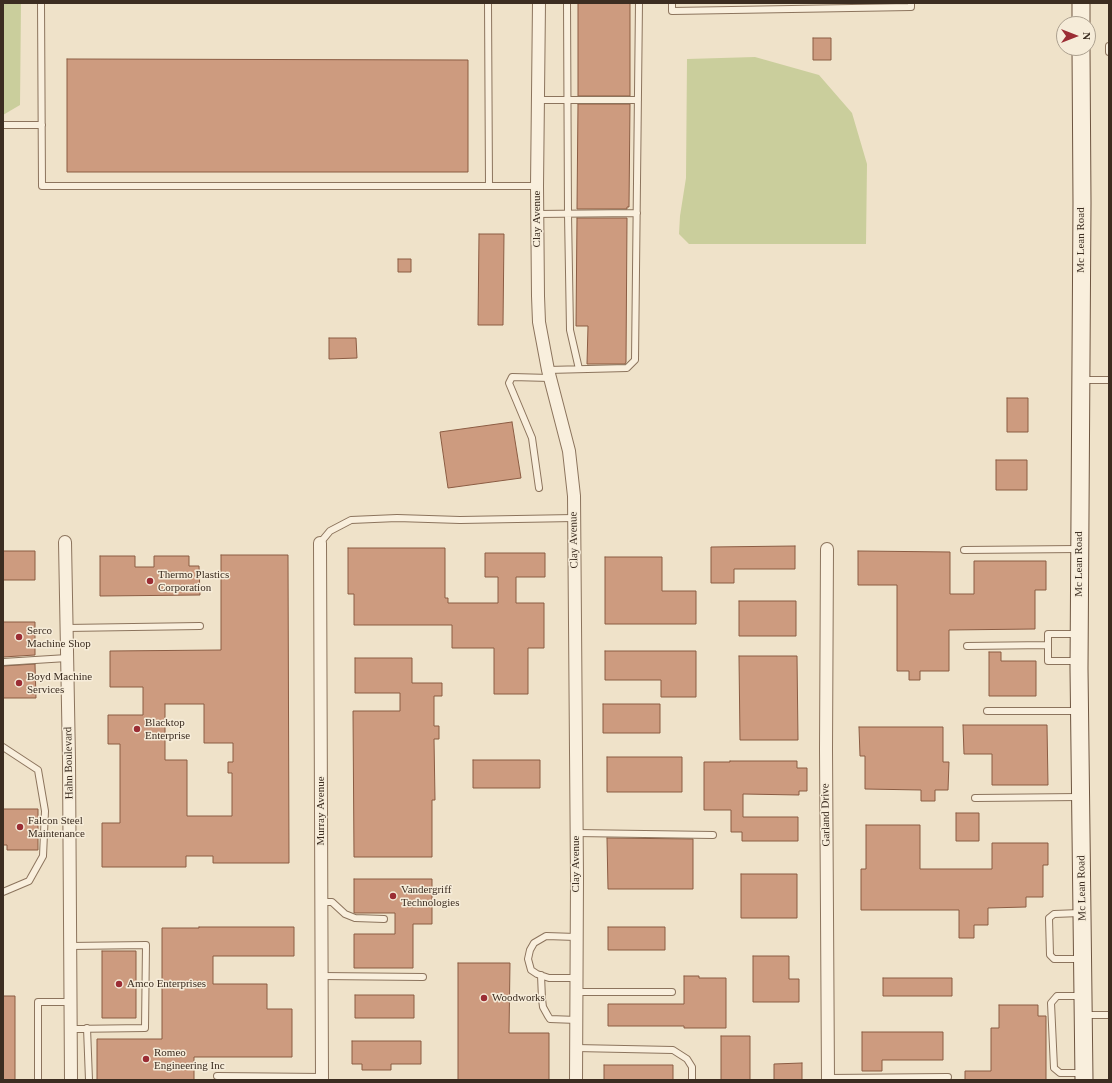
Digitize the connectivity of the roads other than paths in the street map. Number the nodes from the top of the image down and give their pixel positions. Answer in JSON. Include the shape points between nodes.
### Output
{"nodes":[{"id":1,"x":42,"y":3,"type":"edge"},
{"id":2,"x":488,"y":3,"type":"edge"},
{"id":3,"x":539,"y":3,"type":"edge"},
{"id":4,"x":568,"y":3,"type":"edge"},
{"id":5,"x":639,"y":3,"type":"edge"},
{"id":6,"x":672,"y":3,"type":"edge"},
{"id":7,"x":911,"y":3,"type":"edge"},
{"id":8,"x":1081,"y":3,"type":"edge"},
{"id":9,"x":1081,"y":16,"type":"edge"},
{"id":10,"x":1109,"y":46,"type":"edge"},
{"id":11,"x":1109,"y":52,"type":"edge"},
{"id":12,"x":1081,"y":56,"type":"edge"},
{"id":13,"x":538,"y":100,"type":"junction"},
{"id":14,"x":568,"y":100,"type":"junction"},
{"id":15,"x":638,"y":100,"type":"junction"},
{"id":16,"x":3,"y":125,"type":"edge"},
{"id":17,"x":42,"y":125,"type":"junction"},
{"id":18,"x":489,"y":186,"type":"junction"},
{"id":19,"x":537,"y":186,"type":"junction"},
{"id":20,"x":637,"y":213,"type":"junction"},
{"id":21,"x":537,"y":214,"type":"junction"},
{"id":22,"x":568,"y":214,"type":"junction"},
{"id":23,"x":579,"y":369,"type":"junction"},
{"id":24,"x":549,"y":374,"type":"junction"},
{"id":25,"x":1080,"y":380,"type":"junction"},
{"id":26,"x":1109,"y":380,"type":"edge"},
{"id":27,"x":539,"y":488,"type":"dead end"},
{"id":28,"x":574,"y":518,"type":"junction"},
{"id":29,"x":65,"y":542,"type":"dead end"},
{"id":30,"x":320,"y":543,"type":"joint"},
{"id":31,"x":827,"y":549,"type":"dead end"},
{"id":32,"x":1080,"y":549,"type":"junction"},
{"id":33,"x":964,"y":550,"type":"dead end"},
{"id":34,"x":200,"y":626,"type":"dead end"},
{"id":35,"x":66,"y":628,"type":"junction"},
{"id":36,"x":1079,"y":634,"type":"junction"},
{"id":37,"x":1048,"y":645,"type":"junction"},
{"id":38,"x":967,"y":646,"type":"dead end"},
{"id":39,"x":67,"y":658,"type":"junction"},
{"id":40,"x":1079,"y":661,"type":"junction"},
{"id":41,"x":3,"y":662,"type":"edge"},
{"id":42,"x":1079,"y":710,"type":"junction"},
{"id":43,"x":987,"y":711,"type":"dead end"},
{"id":44,"x":3,"y":747,"type":"edge"},
{"id":45,"x":1080,"y":797,"type":"junction"},
{"id":46,"x":975,"y":798,"type":"dead end"},
{"id":47,"x":576,"y":833,"type":"junction"},
{"id":48,"x":713,"y":835,"type":"dead end"},
{"id":49,"x":3,"y":892,"type":"edge"},
{"id":50,"x":321,"y":902,"type":"junction"},
{"id":51,"x":1082,"y":913,"type":"junction"},
{"id":52,"x":384,"y":919,"type":"dead end"},
{"id":53,"x":576,"y":937,"type":"junction"},
{"id":54,"x":70,"y":946,"type":"junction"},
{"id":55,"x":1082,"y":959,"type":"junction"},
{"id":56,"x":322,"y":976,"type":"junction"},
{"id":57,"x":541,"y":976,"type":"junction"},
{"id":58,"x":423,"y":977,"type":"dead end"},
{"id":59,"x":577,"y":978,"type":"junction"},
{"id":60,"x":577,"y":992,"type":"junction"},
{"id":61,"x":672,"y":992,"type":"dead end"},
{"id":62,"x":1083,"y":996,"type":"junction"},
{"id":63,"x":70,"y":1002,"type":"junction"},
{"id":64,"x":1083,"y":1015,"type":"junction"},
{"id":65,"x":1109,"y":1015,"type":"edge"},
{"id":66,"x":577,"y":1020,"type":"junction"},
{"id":67,"x":86,"y":1028,"type":"junction"},
{"id":68,"x":70,"y":1029,"type":"junction"},
{"id":69,"x":576,"y":1048,"type":"junction"},
{"id":70,"x":217,"y":1076,"type":"dead end"},
{"id":71,"x":1084,"y":1076,"type":"edge"},
{"id":72,"x":948,"y":1077,"type":"dead end"},
{"id":73,"x":322,"y":1078,"type":"edge"},
{"id":74,"x":828,"y":1079,"type":"edge"},
{"id":75,"x":38,"y":1080,"type":"edge"},
{"id":76,"x":70,"y":1080,"type":"edge"},
{"id":77,"x":89,"y":1080,"type":"edge"},
{"id":78,"x":576,"y":1080,"type":"edge"},
{"id":79,"x":692,"y":1080,"type":"edge"}],
"edges":[{"from":1,"to":17,"type":"lane"},
{"from":2,"to":18,"type":"lane"},
{"from":3,"to":13,"type":"street","name":"Clay Avenue"},
{"from":4,"to":14,"type":"lane"},
{"from":5,"to":15,"type":"lane"},
{"from":6,"to":7,"type":"lane","via":[[672,12],[912,7]]},
{"from":8,"to":9,"type":"main road"},
{"from":10,"to":11,"type":"lane"},
{"from":12,"to":25,"type":"main road","name":"Mc Lean Road"},
{"from":13,"to":14,"type":"lane"},
{"from":13,"to":19,"type":"street","name":"Clay Avenue"},
{"from":14,"to":15,"type":"lane"},
{"from":14,"to":22,"type":"lane"},
{"from":15,"to":20,"type":"lane"},
{"from":16,"to":17,"type":"lane"},
{"from":17,"to":18,"type":"lane","via":[[42,186]]},
{"from":18,"to":19,"type":"lane"},
{"from":19,"to":21,"type":"street","name":"Clay Avenue"},
{"from":20,"to":22,"type":"lane"},
{"from":20,"to":23,"type":"lane","via":[[635,360],[627,368]]},
{"from":21,"to":22,"type":"lane"},
{"from":21,"to":24,"type":"street","name":"Clay Avenue","via":[[539,322]]},
{"from":22,"to":23,"type":"lane","via":[[570,330]]},
{"from":23,"to":24,"type":"lane"},
{"from":24,"to":27,"type":"lane","via":[[512,377],[509,383],[532,438]]},
{"from":24,"to":28,"type":"street","name":"Clay Avenue","via":[[569,451]]},
{"from":25,"to":26,"type":"lane"},
{"from":25,"to":32,"type":"main road","name":"Mc Lean Road"},
{"from":28,"to":30,"type":"lane","via":[[351,520],[330,531]]},
{"from":28,"to":47,"type":"street","name":"Clay Avenue"},
{"from":29,"to":35,"type":"street","name":"Hahn Boulevard"},
{"from":30,"to":50,"type":"street","name":"Murray Avenue"},
{"from":31,"to":74,"type":"street","name":"Garland Drive"},
{"from":32,"to":33,"type":"lane"},
{"from":32,"to":36,"type":"main road","name":"Mc Lean Road"},
{"from":34,"to":35,"type":"lane"},
{"from":35,"to":39,"type":"street","name":"Hahn Boulevard"},
{"from":36,"to":37,"type":"lane","via":[[1048,634]]},
{"from":36,"to":40,"type":"main road","name":"Mc Lean Road"},
{"from":37,"to":38,"type":"lane"},
{"from":37,"to":40,"type":"lane","via":[[1048,661]]},
{"from":39,"to":41,"type":"lane"},
{"from":39,"to":54,"type":"street","name":"Hahn Boulevard"},
{"from":40,"to":42,"type":"main road","name":"Mc Lean Road"},
{"from":42,"to":43,"type":"lane"},
{"from":42,"to":45,"type":"main road","name":"Mc Lean Road"},
{"from":44,"to":49,"type":"lane","via":[[38,770],[45,811],[43,856],[29,881]]},
{"from":45,"to":46,"type":"lane"},
{"from":45,"to":51,"type":"main road","name":"Mc Lean Road"},
{"from":47,"to":48,"type":"lane"},
{"from":47,"to":53,"type":"street","name":"Clay Avenue"},
{"from":50,"to":52,"type":"lane","via":[[332,902],[345,914],[355,918]]},
{"from":50,"to":56,"type":"street","name":"Murray Avenue"},
{"from":51,"to":55,"type":"main road","name":"Mc Lean Road"},
{"from":51,"to":55,"type":"lane","via":[[1054,914],[1049,918],[1050,955],[1054,959]]},
{"from":53,"to":57,"type":"lane","via":[[546,936],[534,942],[528,959],[530,970]]},
{"from":53,"to":59,"type":"street","name":"Clay Avenue"},
{"from":54,"to":63,"type":"street","name":"Hahn Boulevard"},
{"from":54,"to":67,"type":"lane","via":[[146,944],[145,1028]]},
{"from":55,"to":62,"type":"main road","name":"Mc Lean Road"},
{"from":56,"to":58,"type":"lane"},
{"from":56,"to":73,"type":"street","name":"Murray Avenue"},
{"from":57,"to":59,"type":"lane"},
{"from":57,"to":66,"type":"lane","via":[[545,1013],[550,1019]]},
{"from":59,"to":60,"type":"street","name":"Clay Avenue"},
{"from":60,"to":61,"type":"lane"},
{"from":60,"to":66,"type":"street","name":"Clay Avenue"},
{"from":62,"to":64,"type":"main road","name":"Mc Lean Road"},
{"from":62,"to":71,"type":"lane","via":[[1057,996],[1052,1003],[1054,1068],[1060,1073]]},
{"from":63,"to":68,"type":"street","name":"Hahn Boulevard"},
{"from":63,"to":75,"type":"lane","via":[[38,1002]]},
{"from":64,"to":65,"type":"lane"},
{"from":64,"to":71,"type":"main road","name":"Mc Lean Road"},
{"from":66,"to":69,"type":"street","name":"Clay Avenue"},
{"from":67,"to":68,"type":"lane"},
{"from":67,"to":77,"type":"lane"},
{"from":68,"to":76,"type":"street","name":"Hahn Boulevard"},
{"from":69,"to":78,"type":"street","name":"Clay Avenue"},
{"from":69,"to":79,"type":"lane","via":[[672,1050],[686,1059],[692,1068]]},
{"from":70,"to":73,"type":"lane"},
{"from":72,"to":74,"type":"lane"}]}
